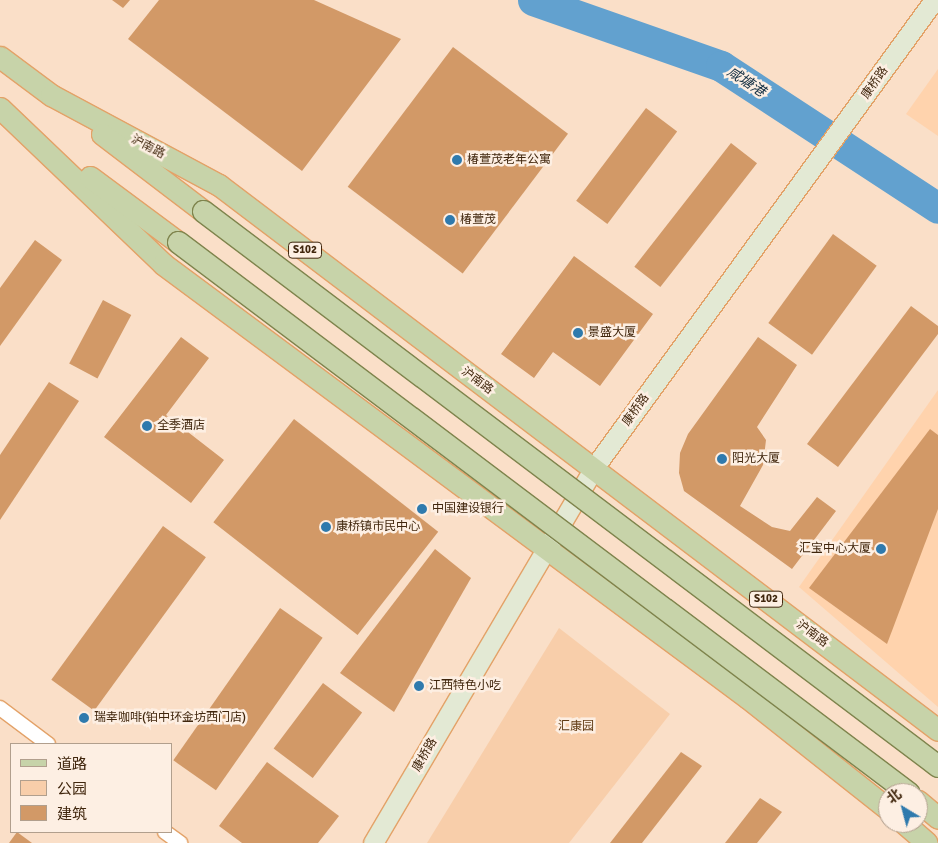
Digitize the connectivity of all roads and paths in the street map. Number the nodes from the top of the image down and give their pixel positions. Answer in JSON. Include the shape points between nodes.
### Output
{"nodes":[{"id":1,"x":934,"y":0,"type":"edge"},
{"id":2,"x":0,"y":57,"type":"edge"},
{"id":3,"x":51,"y":95,"type":"junction"},
{"id":4,"x":0,"y":108,"type":"edge"},
{"id":5,"x":28,"y":130,"type":"junction"},
{"id":6,"x":593,"y":469,"type":"junction"},
{"id":7,"x":544,"y":546,"type":"junction"},
{"id":8,"x":0,"y":708,"type":"edge"},
{"id":9,"x":938,"y":730,"type":"edge"},
{"id":10,"x":47,"y":743,"type":"edge"},
{"id":11,"x":938,"y":766,"type":"edge"},
{"id":12,"x":896,"y":783,"type":"edge"},
{"id":13,"x":878,"y":801,"type":"edge"},
{"id":14,"x":928,"y":810,"type":"edge"},
{"id":15,"x":938,"y":818,"type":"edge"},
{"id":16,"x":165,"y":833,"type":"edge"},
{"id":17,"x":916,"y":833,"type":"edge"},
{"id":18,"x":180,"y":843,"type":"edge"},
{"id":19,"x":373,"y":843,"type":"edge"},
{"id":20,"x":927,"y":843,"type":"edge"}],
"edges":[{"from":1,"to":6,"type":"main road","name":"康桥路"},
{"from":2,"to":3,"type":"main road","name":"沪南路","number":"S102"},
{"from":3,"to":6,"type":"main road","name":"沪南路","number":"S102","via":[[219,185]]},
{"from":3,"to":11,"type":"main road","bridge":true},
{"from":4,"to":5,"type":"main road"},
{"from":5,"to":7,"type":"main road","via":[[163,264]]},
{"from":5,"to":12,"type":"main road","bridge":true},
{"from":6,"to":7,"type":"main road","name":"康桥路"},
{"from":6,"to":9,"type":"main road","name":"沪南路","number":"S102"},
{"from":7,"to":13,"type":"main road"},
{"from":7,"to":19,"type":"main road","name":"康桥路"},
{"from":8,"to":10,"type":"street"},
{"from":14,"to":15,"type":"main road"},
{"from":16,"to":18,"type":"street"},
{"from":17,"to":20,"type":"main road"}]}
